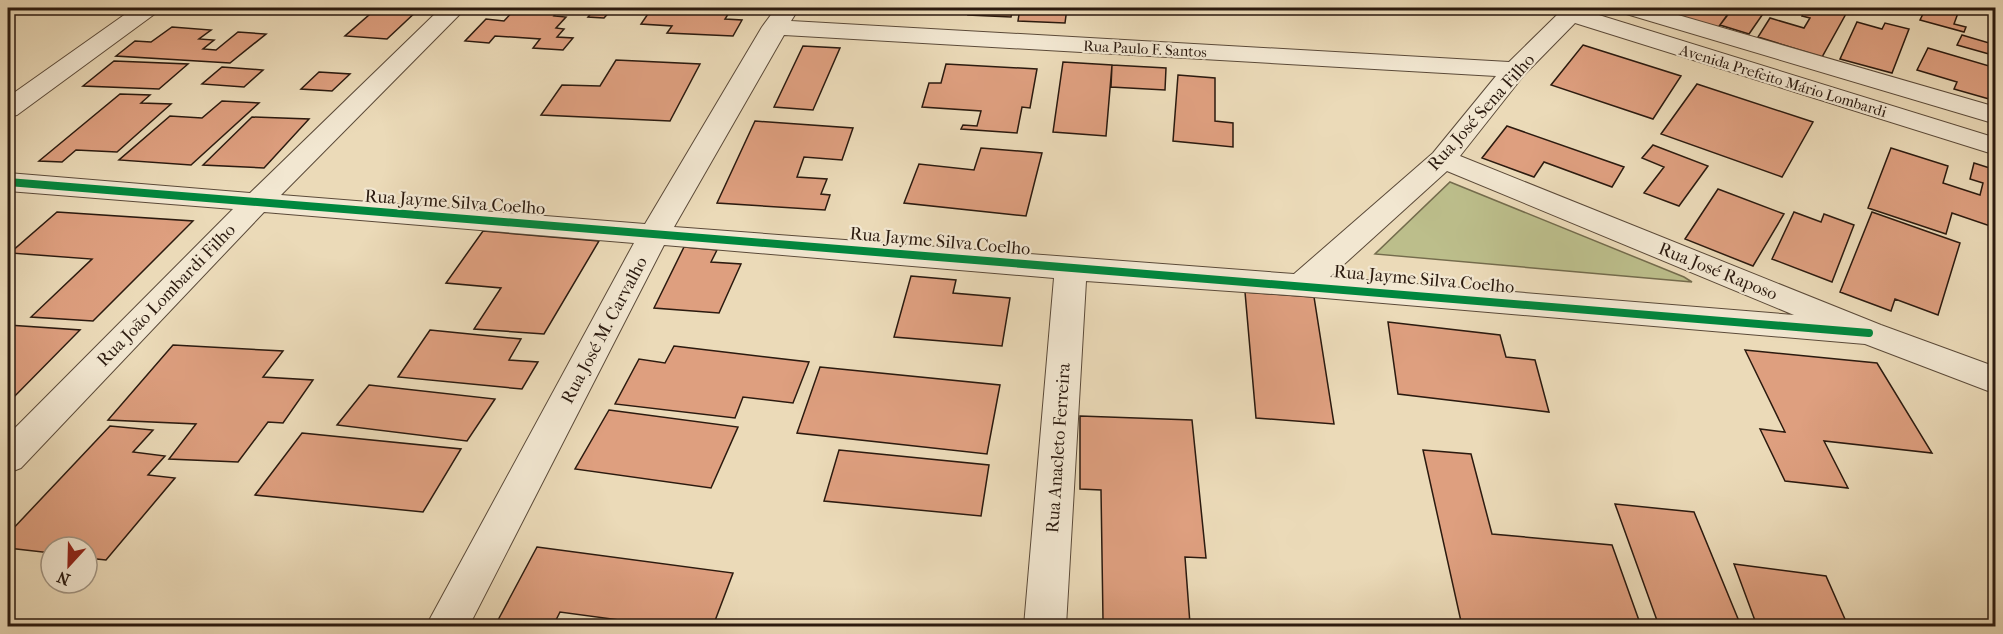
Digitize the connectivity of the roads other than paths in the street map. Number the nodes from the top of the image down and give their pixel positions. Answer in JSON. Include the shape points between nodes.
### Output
{"nodes":[{"id":1,"x":148,"y":8,"type":"edge"},
{"id":2,"x":454,"y":8,"type":"edge"},
{"id":3,"x":1631,"y":8,"type":"edge"},
{"id":4,"x":1574,"y":11,"type":"edge"},
{"id":5,"x":781,"y":17,"type":"edge"},
{"id":6,"x":1515,"y":70,"type":"junction"},
{"id":7,"x":8,"y":109,"type":"edge"},
{"id":8,"x":1995,"y":116,"type":"edge"},
{"id":9,"x":1995,"y":147,"type":"edge"},
{"id":10,"x":1443,"y":159,"type":"junction"},
{"id":11,"x":8,"y":182,"type":"edge"},
{"id":12,"x":256,"y":203,"type":"junction"},
{"id":13,"x":655,"y":233,"type":"junction"},
{"id":14,"x":1071,"y":269,"type":"junction"},
{"id":15,"x":1301,"y":285,"type":"junction"},
{"id":16,"x":1869,"y":333,"type":"junction"},
{"id":17,"x":1995,"y":381,"type":"edge"},
{"id":18,"x":8,"y":458,"type":"edge"},
{"id":19,"x":447,"y":627,"type":"edge"},
{"id":20,"x":1045,"y":627,"type":"edge"}],
"edges":[{"from":1,"to":7,"type":"street"},
{"from":2,"to":12,"type":"street","name":"Rua João Lombardi Filho"},
{"from":3,"to":8,"type":"street","name":"Avenida Prefeito Mário Lombardi"},
{"from":4,"to":6,"type":"street","name":"Rua José Sena Filho"},
{"from":4,"to":9,"type":"street","name":"Avenida Prefeito Mário Lombardi"},
{"from":5,"to":6,"type":"street","name":"Rua Paulo F. Santos"},
{"from":5,"to":13,"type":"street","name":"Rua José M. Carvalho"},
{"from":6,"to":10,"type":"street","name":"Rua José Sena Filho"},
{"from":10,"to":15,"type":"street","name":"Rua José Sena Filho"},
{"from":10,"to":16,"type":"street","name":"Rua José Raposo"},
{"from":11,"to":12,"type":"street","name":"Rua Jayme Silva Coelho"},
{"from":12,"to":13,"type":"street","name":"Rua Jayme Silva Coelho"},
{"from":12,"to":18,"type":"street","name":"Rua João Lombardi Filho"},
{"from":13,"to":14,"type":"street","name":"Rua Jayme Silva Coelho"},
{"from":13,"to":19,"type":"street","name":"Rua José M. Carvalho"},
{"from":14,"to":15,"type":"street","name":"Rua Jayme Silva Coelho"},
{"from":14,"to":20,"type":"street","name":"Rua Anacleto Ferreira"},
{"from":15,"to":16,"type":"street","name":"Rua Jayme Silva Coelho"},
{"from":16,"to":17,"type":"street","name":"Rua José Raposo"}]}
